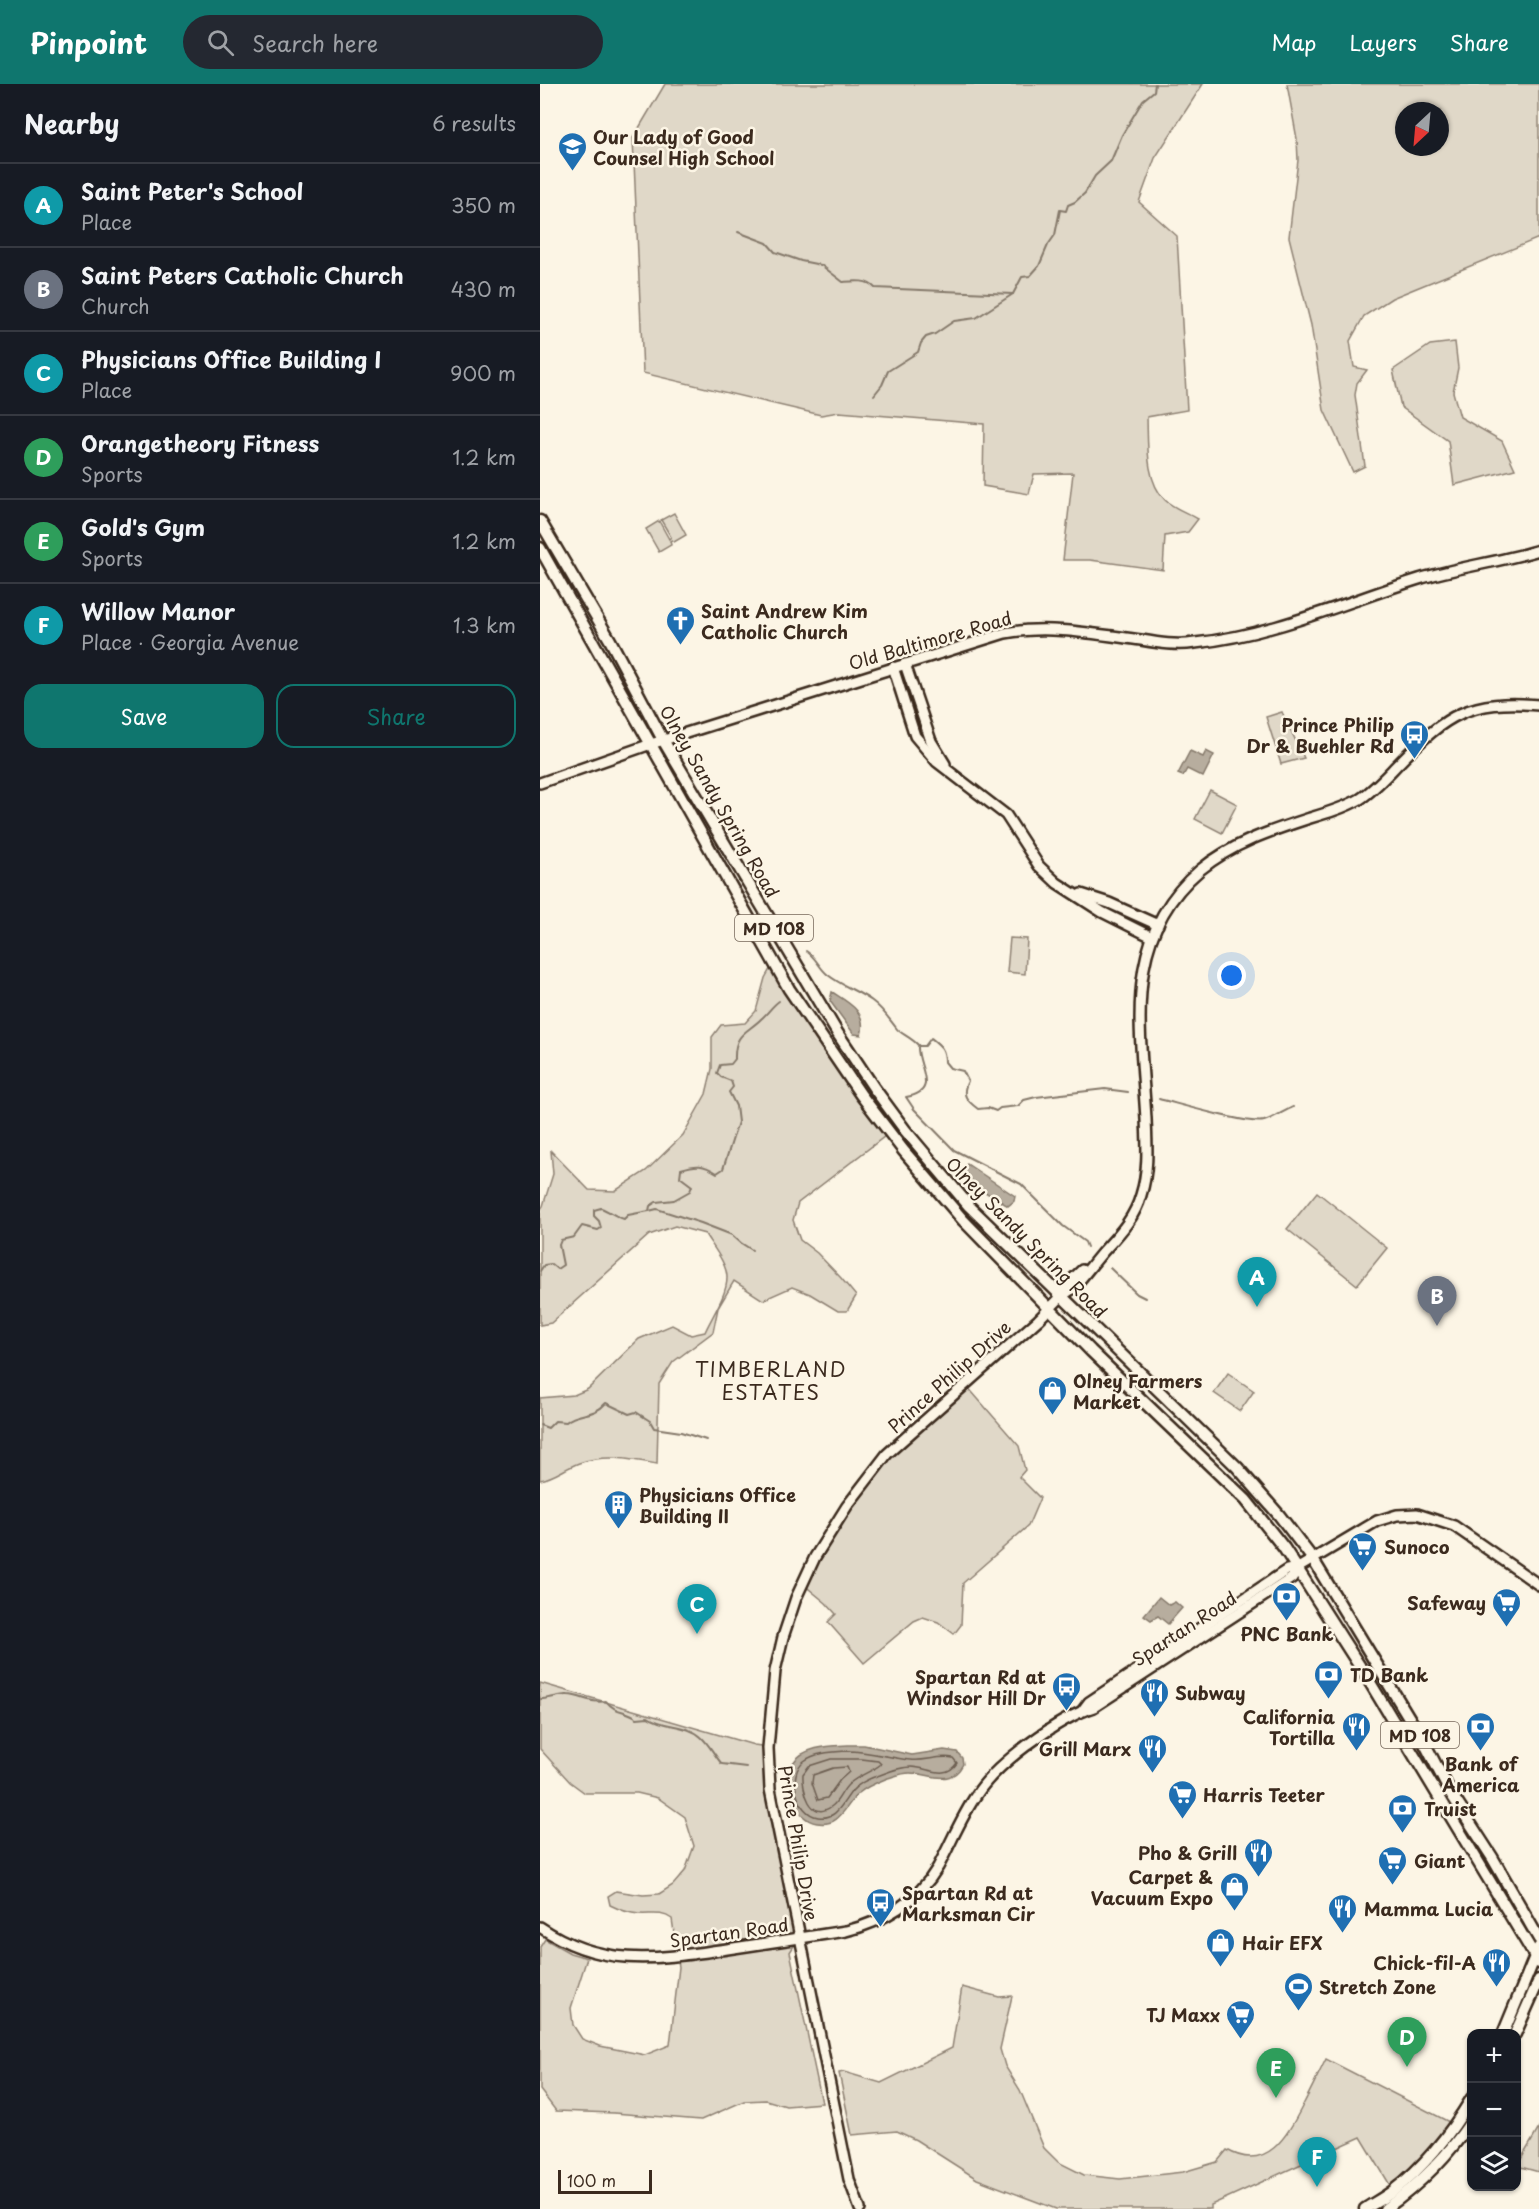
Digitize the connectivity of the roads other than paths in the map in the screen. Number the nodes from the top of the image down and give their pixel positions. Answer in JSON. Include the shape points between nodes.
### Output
{"nodes":[{"id":1,"x":540,"y":521,"type":"edge"},
{"id":2,"x":540,"y":548,"type":"edge"},
{"id":3,"x":1539,"y":550,"type":"edge"},
{"id":4,"x":905,"y":664,"type":"junction"},
{"id":5,"x":893,"y":667,"type":"junction"},
{"id":6,"x":1539,"y":705,"type":"edge"},
{"id":7,"x":663,"y":740,"type":"junction"},
{"id":8,"x":651,"y":744,"type":"junction"},
{"id":9,"x":953,"y":776,"type":"junction"},
{"id":10,"x":544,"y":782,"type":"edge"},
{"id":11,"x":540,"y":788,"type":"edge"},
{"id":12,"x":1067,"y":890,"type":"junction"},
{"id":13,"x":1158,"y":925,"type":"junction"},
{"id":14,"x":1152,"y":937,"type":"junction"},
{"id":15,"x":1062,"y":1296,"type":"junction"},
{"id":16,"x":1050,"y":1308,"type":"junction"},
{"id":17,"x":1312,"y":1558,"type":"junction"},
{"id":18,"x":1298,"y":1568,"type":"junction"},
{"id":19,"x":1539,"y":1586,"type":"edge"},
{"id":20,"x":1523,"y":1912,"type":"junction"},
{"id":21,"x":1539,"y":1924,"type":"edge"},
{"id":22,"x":540,"y":1927,"type":"edge"},
{"id":23,"x":799,"y":1938,"type":"junction"},
{"id":24,"x":1539,"y":1938,"type":"edge"},
{"id":25,"x":1538,"y":1956,"type":"edge"},
{"id":26,"x":1539,"y":1980,"type":"edge"},
{"id":27,"x":1534,"y":1997,"type":"edge"},
{"id":28,"x":1505,"y":2029,"type":"edge"},
{"id":29,"x":1518,"y":2029,"type":"edge"},
{"id":30,"x":1467,"y":2106,"type":"edge"},
{"id":31,"x":1467,"y":2127,"type":"edge"},
{"id":32,"x":860,"y":2209,"type":"edge"},
{"id":33,"x":1365,"y":2209,"type":"edge"},
{"id":34,"x":1385,"y":2209,"type":"edge"}],
"edges":[{"from":1,"to":7,"type":"main road","name":"Olney Sandy Spring Road","number":"MD 108"},
{"from":2,"to":8,"type":"main road","name":"Olney Sandy Spring Road","number":"MD 108"},
{"from":3,"to":4,"type":"street","name":"Old Baltimore Road","via":[[1421,578],[1314,615],[1195,644],[1029,628]]},
{"from":4,"to":5,"type":"street","name":"Old Baltimore Road"},
{"from":4,"to":9,"type":"street","via":[[931,741]]},
{"from":5,"to":7,"type":"street","name":"Old Baltimore Road"},
{"from":5,"to":9,"type":"street","via":[[915,736]]},
{"from":6,"to":13,"type":"street","name":"Prince Philip Drive","via":[[1484,705],[1444,722],[1361,798],[1345,807],[1257,835],[1223,852],[1182,888]]},
{"from":7,"to":8,"type":"street","name":"Old Baltimore Road"},
{"from":7,"to":15,"type":"main road","name":"Olney Sandy Spring Road","number":"MD 108","via":[[826,1016],[874,1088],[969,1206]]},
{"from":8,"to":10,"type":"street","name":"Old Baltimore Road"},
{"from":8,"to":16,"type":"main road","name":"Olney Sandy Spring Road","number":"MD 108","via":[[789,989],[861,1095],[963,1220]]},
{"from":9,"to":12,"type":"street","via":[[1005,815],[1039,866]]},
{"from":10,"to":11,"type":"street","name":"Old Baltimore Road"},
{"from":12,"to":13,"type":"street"},
{"from":12,"to":14,"type":"street"},
{"from":13,"to":14,"type":"street","name":"Prince Philip Drive"},
{"from":14,"to":15,"type":"street","name":"Prince Philip Drive","via":[[1139,994],[1147,1147],[1140,1201],[1120,1234],[1063,1288]]},
{"from":15,"to":16,"type":"street","name":"Prince Philip Drive"},
{"from":15,"to":17,"type":"main road","name":"Olney Sandy Spring Road","number":"MD 108","via":[[1237,1467]]},
{"from":16,"to":18,"type":"main road","name":"Olney Sandy Spring Road","number":"MD 108","via":[[1246,1500]]},
{"from":16,"to":23,"type":"street","name":"Prince Philip Drive","via":[[887,1454],[817,1554],[796,1598],[775,1671],[768,1748],[774,1818]]},
{"from":17,"to":18,"type":"street","name":"Spartan Road"},
{"from":17,"to":19,"type":"street","name":"Spartan Road","via":[[1377,1521],[1417,1514],[1454,1526]]},
{"from":17,"to":20,"type":"main road","name":"Olney Sandy Spring Road","number":"MD 108"},
{"from":18,"to":23,"type":"street","name":"Spartan Road","via":[[1292,1578],[1094,1707],[1017,1752],[976,1794],[936,1869],[905,1904],[865,1927]]},
{"from":18,"to":25,"type":"main road","name":"Olney Sandy Spring Road","number":"MD 108"},
{"from":20,"to":21,"type":"main road"},
{"from":20,"to":24,"type":"main road","name":"Olney Sandy Spring Road","number":"MD 108"},
{"from":22,"to":23,"type":"street","name":"Spartan Road","via":[[594,1953],[637,1959]]},
{"from":23,"to":32,"type":"street","name":"Prince Philip Drive","via":[[849,2179]]},
{"from":25,"to":28,"type":"main road"},
{"from":26,"to":27,"type":"main road"},
{"from":27,"to":29,"type":"main road"},
{"from":30,"to":33,"type":"main road","via":[[1422,2164]]},
{"from":31,"to":34,"type":"main road","via":[[1449,2150]]}]}
